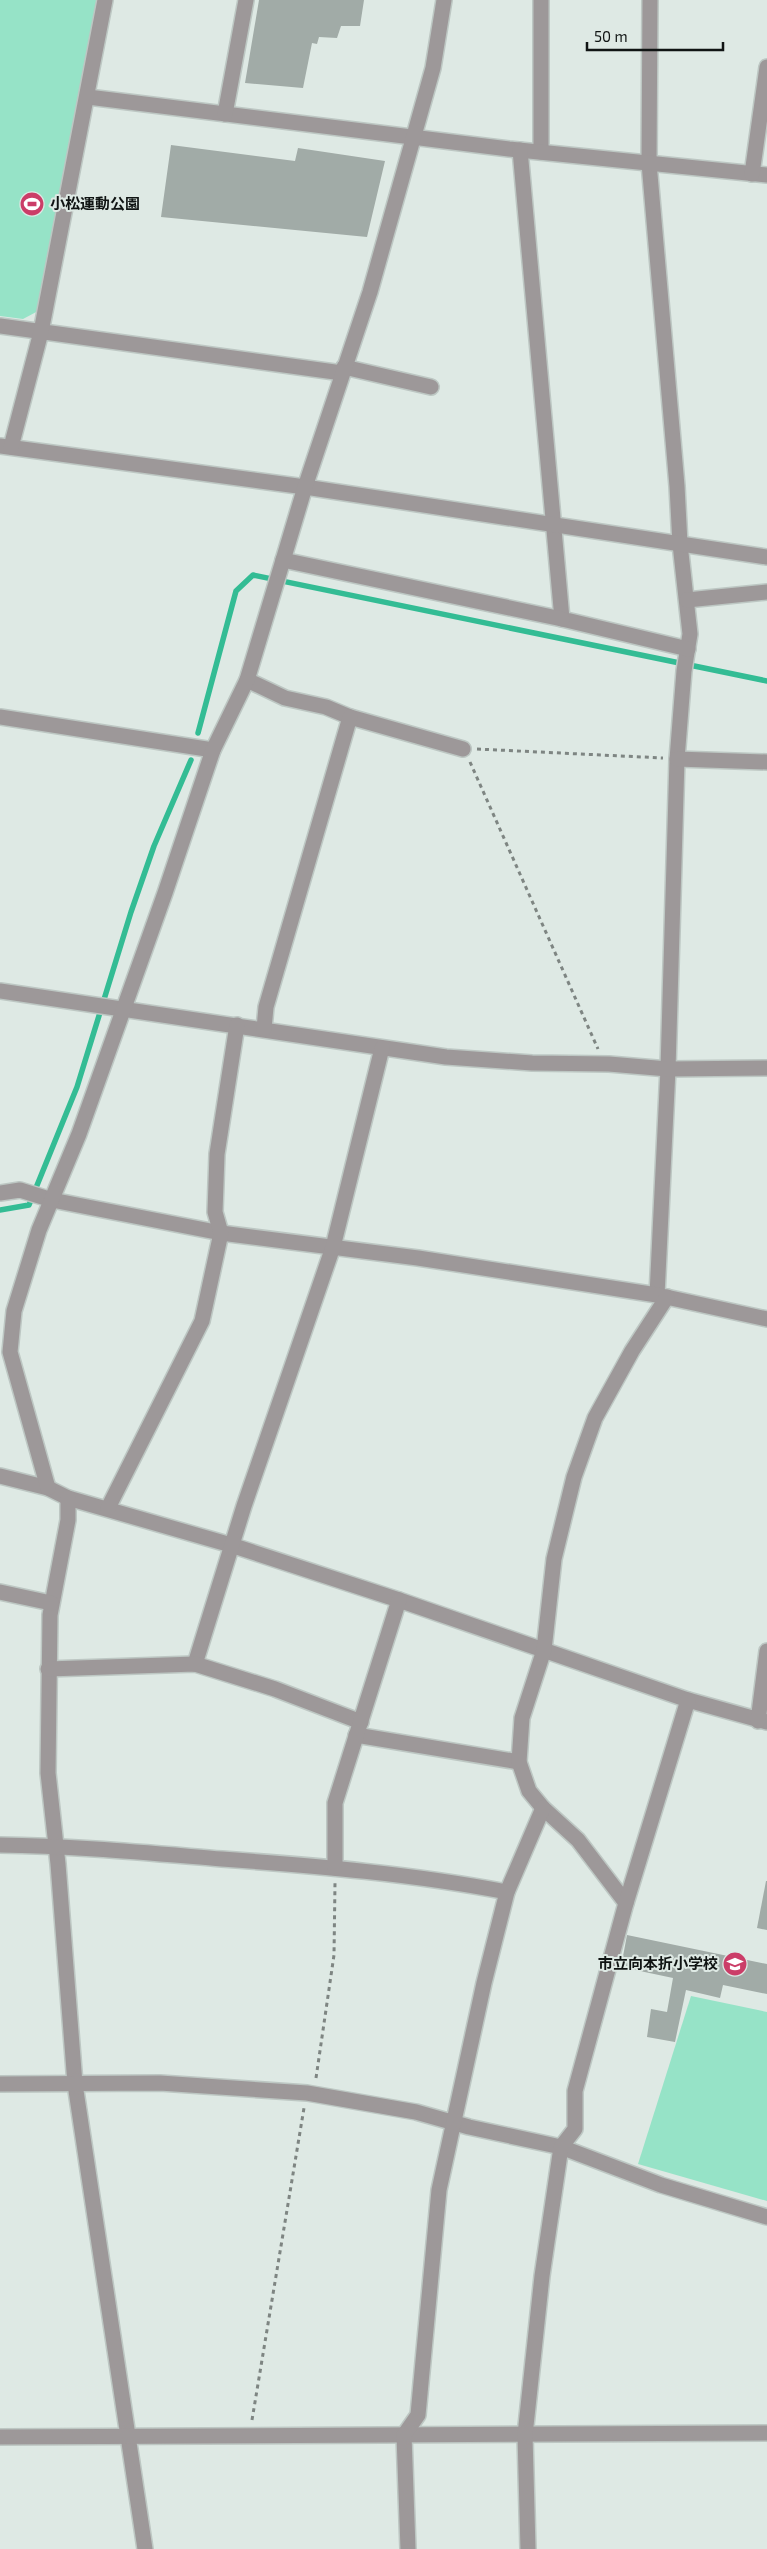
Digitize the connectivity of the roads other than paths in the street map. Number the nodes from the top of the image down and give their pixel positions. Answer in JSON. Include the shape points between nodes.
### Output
{"nodes":[{"id":1,"x":105,"y":0,"type":"edge"},
{"id":2,"x":246,"y":0,"type":"edge"},
{"id":3,"x":444,"y":0,"type":"edge"},
{"id":4,"x":541,"y":0,"type":"edge"},
{"id":5,"x":650,"y":0,"type":"edge"},
{"id":6,"x":767,"y":67,"type":"edge"},
{"id":7,"x":88,"y":97,"type":"junction"},
{"id":8,"x":225,"y":114,"type":"junction"},
{"id":9,"x":412,"y":137,"type":"junction"},
{"id":10,"x":520,"y":150,"type":"junction"},
{"id":11,"x":541,"y":152,"type":"junction"},
{"id":12,"x":649,"y":163,"type":"junction"},
{"id":13,"x":760,"y":174,"type":"edge"},
{"id":14,"x":0,"y":326,"type":"edge"},
{"id":15,"x":41,"y":332,"type":"junction"},
{"id":16,"x":343,"y":370,"type":"junction"},
{"id":17,"x":431,"y":387,"type":"dead end"},
{"id":18,"x":6,"y":447,"type":"edge"},
{"id":19,"x":305,"y":487,"type":"junction"},
{"id":20,"x":553,"y":525,"type":"junction"},
{"id":21,"x":680,"y":544,"type":"junction"},
{"id":22,"x":767,"y":557,"type":"edge"},
{"id":23,"x":282,"y":564,"type":"junction"},
{"id":24,"x":767,"y":592,"type":"edge"},
{"id":25,"x":687,"y":600,"type":"junction"},
{"id":26,"x":562,"y":619,"type":"junction"},
{"id":27,"x":688,"y":652,"type":"junction"},
{"id":28,"x":247,"y":680,"type":"junction"},
{"id":29,"x":0,"y":716,"type":"edge"},
{"id":30,"x":350,"y":717,"type":"junction"},
{"id":31,"x":463,"y":748,"type":"road end"},
{"id":32,"x":213,"y":750,"type":"junction"},
{"id":33,"x":677,"y":759,"type":"junction"},
{"id":34,"x":767,"y":762,"type":"edge"},
{"id":35,"x":0,"y":991,"type":"edge"},
{"id":36,"x":118,"y":1009,"type":"junction"},
{"id":37,"x":237,"y":1025,"type":"junction"},
{"id":38,"x":264,"y":1029,"type":"junction"},
{"id":39,"x":382,"y":1048,"type":"junction"},
{"id":40,"x":767,"y":1068,"type":"edge"},
{"id":41,"x":668,"y":1070,"type":"junction"},
{"id":42,"x":0,"y":1193,"type":"edge"},
{"id":43,"x":48,"y":1198,"type":"junction"},
{"id":44,"x":221,"y":1233,"type":"junction"},
{"id":45,"x":333,"y":1247,"type":"junction"},
{"id":46,"x":662,"y":1296,"type":"junction"},
{"id":47,"x":767,"y":1318,"type":"edge"},
{"id":48,"x":1,"y":1477,"type":"edge"},
{"id":49,"x":48,"y":1488,"type":"junction"},
{"id":50,"x":68,"y":1498,"type":"junction"},
{"id":51,"x":108,"y":1508,"type":"junction"},
{"id":52,"x":231,"y":1545,"type":"junction"},
{"id":53,"x":0,"y":1592,"type":"edge"},
{"id":54,"x":400,"y":1600,"type":"junction"},
{"id":55,"x":51,"y":1604,"type":"junction"},
{"id":56,"x":544,"y":1650,"type":"junction"},
{"id":57,"x":767,"y":1651,"type":"edge"},
{"id":58,"x":194,"y":1664,"type":"junction"},
{"id":59,"x":48,"y":1668,"type":"junction"},
{"id":60,"x":688,"y":1700,"type":"junction"},
{"id":61,"x":762,"y":1722,"type":"edge"},
{"id":62,"x":359,"y":1728,"type":"junction"},
{"id":63,"x":520,"y":1762,"type":"junction"},
{"id":64,"x":543,"y":1808,"type":"junction"},
{"id":65,"x":0,"y":1846,"type":"edge"},
{"id":66,"x":56,"y":1846,"type":"junction"},
{"id":67,"x":335,"y":1868,"type":"junction"},
{"id":68,"x":508,"y":1892,"type":"junction"},
{"id":69,"x":626,"y":1904,"type":"junction"},
{"id":70,"x":0,"y":2084,"type":"edge"},
{"id":71,"x":75,"y":2084,"type":"junction"},
{"id":72,"x":454,"y":2123,"type":"junction"},
{"id":73,"x":560,"y":2147,"type":"junction"},
{"id":74,"x":767,"y":2217,"type":"edge"},
{"id":75,"x":767,"y":2433,"type":"edge"},
{"id":76,"x":525,"y":2434,"type":"junction"},
{"id":77,"x":404,"y":2435,"type":"junction"},
{"id":78,"x":128,"y":2436,"type":"junction"},
{"id":79,"x":0,"y":2437,"type":"edge"},
{"id":80,"x":145,"y":2549,"type":"edge"},
{"id":81,"x":408,"y":2549,"type":"edge"},
{"id":82,"x":528,"y":2549,"type":"edge"}],
"edges":[{"from":1,"to":7,"type":"street"},
{"from":2,"to":8,"type":"street"},
{"from":3,"to":9,"type":"street","via":[[433,68]]},
{"from":4,"to":11,"type":"street"},
{"from":5,"to":12,"type":"street"},
{"from":6,"to":13,"type":"street"},
{"from":7,"to":8,"type":"street"},
{"from":7,"to":15,"type":"street"},
{"from":8,"to":9,"type":"street"},
{"from":9,"to":10,"type":"street"},
{"from":9,"to":16,"type":"street","via":[[370,292]]},
{"from":10,"to":11,"type":"street"},
{"from":10,"to":20,"type":"street"},
{"from":11,"to":12,"type":"street"},
{"from":12,"to":13,"type":"street"},
{"from":12,"to":21,"type":"street"},
{"from":14,"to":15,"type":"street"},
{"from":15,"to":16,"type":"street"},
{"from":15,"to":18,"type":"street"},
{"from":16,"to":17,"type":"street"},
{"from":16,"to":19,"type":"street"},
{"from":18,"to":19,"type":"street"},
{"from":19,"to":20,"type":"street"},
{"from":19,"to":23,"type":"street"},
{"from":20,"to":21,"type":"street"},
{"from":20,"to":26,"type":"street"},
{"from":21,"to":22,"type":"street"},
{"from":21,"to":25,"type":"street"},
{"from":23,"to":26,"type":"street"},
{"from":23,"to":28,"type":"street"},
{"from":24,"to":25,"type":"street"},
{"from":25,"to":27,"type":"street"},
{"from":26,"to":27,"type":"street"},
{"from":27,"to":33,"type":"street"},
{"from":28,"to":30,"type":"street","via":[[285,698],[326,707]]},
{"from":28,"to":32,"type":"street"},
{"from":29,"to":32,"type":"street"},
{"from":30,"to":31,"type":"street"},
{"from":30,"to":38,"type":"street","via":[[266,1007]]},
{"from":32,"to":36,"type":"street"},
{"from":33,"to":34,"type":"street"},
{"from":33,"to":41,"type":"street"},
{"from":35,"to":36,"type":"street"},
{"from":36,"to":37,"type":"street"},
{"from":36,"to":43,"type":"street","via":[[79,1134]]},
{"from":37,"to":38,"type":"street"},
{"from":37,"to":44,"type":"street","via":[[218,1154],[214,1212]]},
{"from":38,"to":39,"type":"street"},
{"from":39,"to":41,"type":"street","via":[[446,1057]]},
{"from":39,"to":45,"type":"street"},
{"from":40,"to":41,"type":"street"},
{"from":41,"to":46,"type":"street"},
{"from":42,"to":43,"type":"street","via":[[20,1190]]},
{"from":43,"to":44,"type":"street"},
{"from":43,"to":49,"type":"street","via":[[14,1311],[10,1352]]},
{"from":44,"to":45,"type":"street"},
{"from":44,"to":51,"type":"street","via":[[202,1321]]},
{"from":45,"to":46,"type":"street"},
{"from":45,"to":52,"type":"street"},
{"from":46,"to":47,"type":"street"},
{"from":46,"to":56,"type":"street","via":[[595,1418],[574,1477],[554,1559]]},
{"from":48,"to":49,"type":"street"},
{"from":49,"to":50,"type":"street"},
{"from":50,"to":51,"type":"street"},
{"from":50,"to":55,"type":"street","via":[[68,1520]]},
{"from":51,"to":52,"type":"street"},
{"from":52,"to":54,"type":"street"},
{"from":52,"to":58,"type":"street"},
{"from":53,"to":55,"type":"street"},
{"from":54,"to":56,"type":"street"},
{"from":54,"to":62,"type":"street"},
{"from":55,"to":59,"type":"street"},
{"from":56,"to":60,"type":"street"},
{"from":56,"to":63,"type":"street","via":[[522,1718]]},
{"from":57,"to":61,"type":"street"},
{"from":58,"to":59,"type":"street"},
{"from":58,"to":62,"type":"street","via":[[275,1689]]},
{"from":59,"to":66,"type":"street","via":[[48,1773]]},
{"from":60,"to":61,"type":"street"},
{"from":60,"to":69,"type":"street"},
{"from":62,"to":63,"type":"street"},
{"from":62,"to":67,"type":"street","via":[[335,1803]]},
{"from":63,"to":64,"type":"street","via":[[529,1791]]},
{"from":64,"to":68,"type":"street"},
{"from":64,"to":69,"type":"street","via":[[578,1840]]},
{"from":65,"to":66,"type":"street"},
{"from":66,"to":67,"type":"street"},
{"from":66,"to":71,"type":"street"},
{"from":67,"to":68,"type":"street","via":[[444,1880]]},
{"from":68,"to":72,"type":"street","via":[[484,1983]]},
{"from":69,"to":73,"type":"street","via":[[575,2091],[575,2129]]},
{"from":70,"to":71,"type":"street"},
{"from":71,"to":72,"type":"street","via":[[160,2083],[310,2093],[416,2112]]},
{"from":71,"to":78,"type":"street"},
{"from":72,"to":73,"type":"street"},
{"from":72,"to":77,"type":"street","via":[[439,2190],[418,2415]]},
{"from":73,"to":74,"type":"street","via":[[661,2185]]},
{"from":73,"to":76,"type":"street"},
{"from":75,"to":76,"type":"street"},
{"from":76,"to":77,"type":"street"},
{"from":76,"to":82,"type":"street"},
{"from":77,"to":78,"type":"street"},
{"from":77,"to":81,"type":"street"},
{"from":78,"to":79,"type":"street"},
{"from":78,"to":80,"type":"street"}]}
